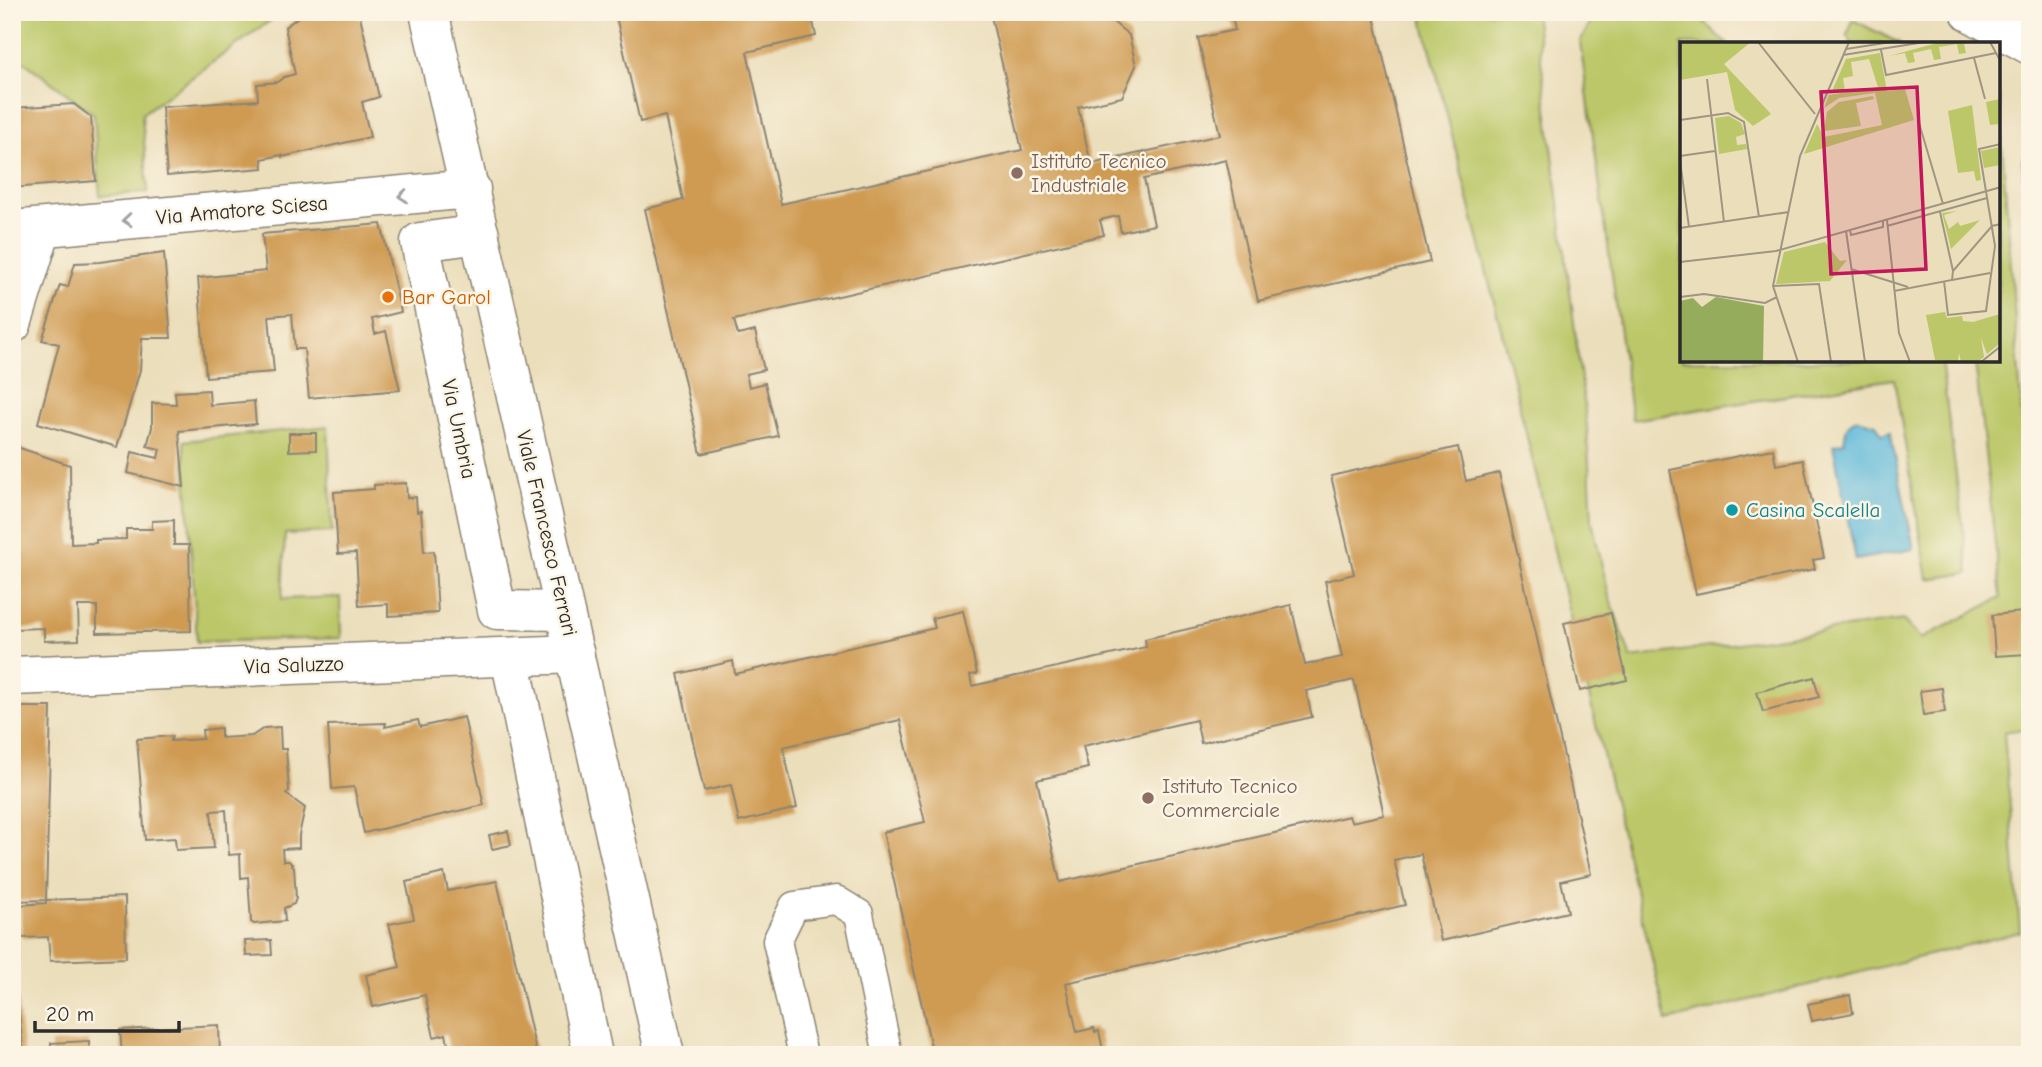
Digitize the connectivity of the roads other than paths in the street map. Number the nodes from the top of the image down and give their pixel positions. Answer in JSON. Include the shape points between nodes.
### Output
{"nodes":[{"id":1,"x":429,"y":12,"type":"edge"},
{"id":2,"x":1970,"y":12,"type":"edge"},
{"id":3,"x":2030,"y":45,"type":"edge"},
{"id":4,"x":471,"y":189,"type":"junction"},
{"id":5,"x":27,"y":229,"type":"edge"},
{"id":6,"x":480,"y":234,"type":"junction"},
{"id":7,"x":12,"y":324,"type":"edge"},
{"id":8,"x":564,"y":611,"type":"junction"},
{"id":9,"x":575,"y":654,"type":"junction"},
{"id":10,"x":510,"y":657,"type":"junction"},
{"id":11,"x":12,"y":676,"type":"edge"},
{"id":12,"x":593,"y":1055,"type":"edge"},
{"id":13,"x":665,"y":1055,"type":"edge"},
{"id":14,"x":803,"y":1055,"type":"edge"},
{"id":15,"x":888,"y":1055,"type":"edge"}],
"edges":[{"from":1,"to":4,"type":"street","name":"Viale Francesco Ferrari"},
{"from":2,"to":3,"type":"street"},
{"from":4,"to":5,"type":"street","name":"Via Amatore Sciesa","one_way":true},
{"from":4,"to":6,"type":"street","name":"Viale Francesco Ferrari"},
{"from":5,"to":7,"type":"street"},
{"from":6,"to":8,"type":"street","name":"Viale Francesco Ferrari"},
{"from":6,"to":8,"type":"street","name":"Via Umbria","via":[[420,242],[497,610]]},
{"from":8,"to":9,"type":"street","name":"Viale Francesco Ferrari"},
{"from":9,"to":10,"type":"street","name":"Via Saluzzo"},
{"from":9,"to":13,"type":"street","name":"Viale Francesco Ferrari"},
{"from":10,"to":11,"type":"street","name":"Via Saluzzo"},
{"from":10,"to":12,"type":"street"},
{"from":14,"to":15,"type":"lane","via":[[777,940],[794,906],[836,900],[859,914]]}]}
